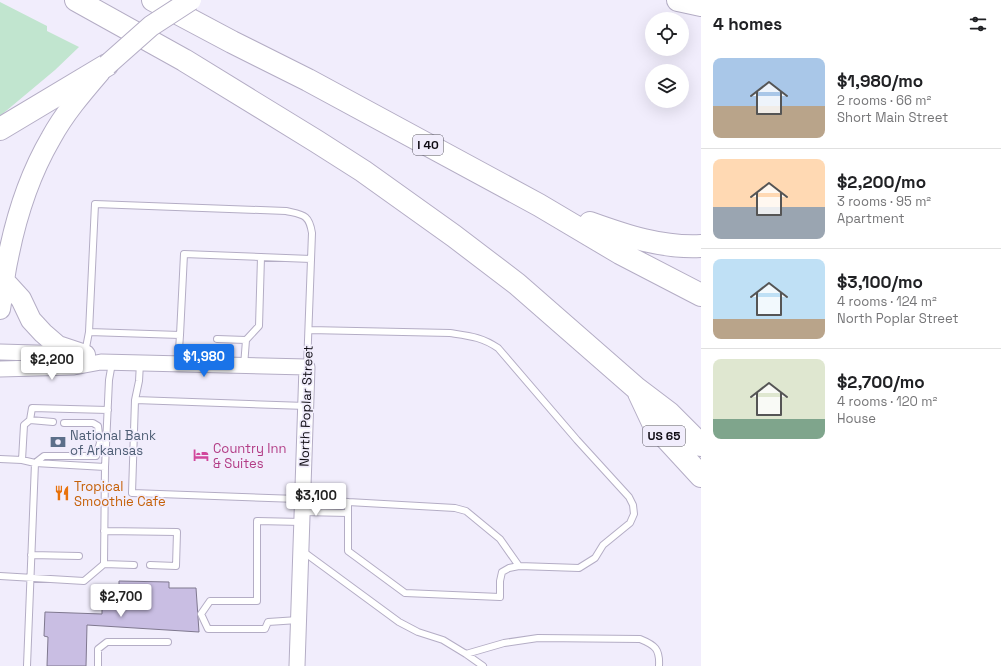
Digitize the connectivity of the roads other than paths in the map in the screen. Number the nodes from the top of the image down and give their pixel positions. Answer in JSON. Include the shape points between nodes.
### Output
{"nodes":[{"id":1,"x":76,"y":0,"type":"edge"},
{"id":2,"x":153,"y":0,"type":"edge"},
{"id":3,"x":191,"y":0,"type":"edge"},
{"id":4,"x":678,"y":0,"type":"edge"},
{"id":5,"x":701,"y":5,"type":"edge"},
{"id":6,"x":107,"y":64,"type":"junction"},
{"id":7,"x":0,"y":129,"type":"edge"},
{"id":8,"x":539,"y":205,"type":"junction"},
{"id":9,"x":6,"y":240,"type":"edge"},
{"id":10,"x":701,"y":246,"type":"edge"},
{"id":11,"x":261,"y":257,"type":"junction"},
{"id":12,"x":311,"y":259,"type":"junction"},
{"id":13,"x":2,"y":280,"type":"edge"},
{"id":14,"x":701,"y":296,"type":"edge"},
{"id":15,"x":0,"y":309,"type":"edge"},
{"id":16,"x":308,"y":330,"type":"junction"},
{"id":17,"x":89,"y":332,"type":"junction"},
{"id":18,"x":180,"y":335,"type":"junction"},
{"id":19,"x":217,"y":340,"type":"dead end"},
{"id":20,"x":246,"y":340,"type":"junction"},
{"id":21,"x":0,"y":352,"type":"edge"},
{"id":22,"x":99,"y":360,"type":"junction"},
{"id":23,"x":140,"y":363,"type":"junction"},
{"id":24,"x":178,"y":364,"type":"junction"},
{"id":25,"x":244,"y":366,"type":"junction"},
{"id":26,"x":307,"y":367,"type":"junction"},
{"id":27,"x":0,"y":369,"type":"edge"},
{"id":28,"x":636,"y":388,"type":"junction"},
{"id":29,"x":135,"y":400,"type":"junction"},
{"id":30,"x":306,"y":406,"type":"junction"},
{"id":31,"x":108,"y":410,"type":"junction"},
{"id":32,"x":30,"y":420,"type":"junction"},
{"id":33,"x":53,"y":422,"type":"dead end"},
{"id":34,"x":64,"y":422,"type":"dead end"},
{"id":35,"x":701,"y":444,"type":"edge"},
{"id":36,"x":0,"y":458,"type":"edge"},
{"id":37,"x":22,"y":460,"type":"junction"},
{"id":38,"x":35,"y":463,"type":"junction"},
{"id":39,"x":105,"y":467,"type":"junction"},
{"id":40,"x":701,"y":476,"type":"edge"},
{"id":41,"x":348,"y":502,"type":"junction"},
{"id":42,"x":302,"y":511,"type":"junction"},
{"id":43,"x":348,"y":513,"type":"junction"},
{"id":44,"x":104,"y":531,"type":"junction"},
{"id":45,"x":301,"y":550,"type":"junction"},
{"id":46,"x":31,"y":555,"type":"junction"},
{"id":47,"x":79,"y":556,"type":"dead end"},
{"id":48,"x":104,"y":564,"type":"junction"},
{"id":49,"x":134,"y":565,"type":"dead end"},
{"id":50,"x":150,"y":565,"type":"dead end"},
{"id":51,"x":519,"y":566,"type":"junction"},
{"id":52,"x":0,"y":576,"type":"edge"},
{"id":53,"x":30,"y":578,"type":"junction"},
{"id":54,"x":298,"y":620,"type":"junction"},
{"id":55,"x":168,"y":642,"type":"dead end"},
{"id":56,"x":466,"y":654,"type":"junction"},
{"id":57,"x":27,"y":666,"type":"edge"},
{"id":58,"x":98,"y":666,"type":"edge"},
{"id":59,"x":297,"y":666,"type":"edge"},
{"id":60,"x":483,"y":666,"type":"edge"},
{"id":61,"x":659,"y":666,"type":"edge"}],
"edges":[{"from":1,"to":28,"type":"highway","via":[[184,60],[363,171],[517,284]]},
{"from":2,"to":8,"type":"highway","number":"I 40","via":[[308,80]]},
{"from":3,"to":6,"type":"main road","bridge":true,"via":[[151,26]]},
{"from":4,"to":5,"type":"highway"},
{"from":6,"to":7,"type":"highway"},
{"from":6,"to":9,"type":"main road","via":[[75,101],[51,137]]},
{"from":8,"to":10,"type":"highway","via":[[637,239],[668,246]]},
{"from":8,"to":14,"type":"highway","number":"I 40","via":[[620,253]]},
{"from":9,"to":13,"type":"main road","via":[[7,259]]},
{"from":11,"to":12,"type":"lane"},
{"from":11,"to":18,"type":"lane","via":[[184,254]]},
{"from":11,"to":20,"type":"lane","via":[[259,326]]},
{"from":12,"to":16,"type":"lane","name":"North Poplar Street"},
{"from":12,"to":17,"type":"lane","name":"North Poplar Street","via":[[311,225],[308,218],[299,214],[286,211],[95,204]]},
{"from":13,"to":15,"type":"main road"},
{"from":13,"to":22,"type":"main road","via":[[21,299],[31,320],[58,346]]},
{"from":16,"to":26,"type":"lane","name":"North Poplar Street"},
{"from":16,"to":51,"type":"lane","via":[[450,333],[487,340],[498,348],[576,440],[629,497],[634,514],[630,523],[603,545],[595,558],[584,565],[579,568]]},
{"from":17,"to":18,"type":"lane"},
{"from":17,"to":22,"type":"lane"},
{"from":18,"to":24,"type":"lane"},
{"from":19,"to":20,"type":"lane"},
{"from":20,"to":25,"type":"lane"},
{"from":21,"to":22,"type":"street"},
{"from":22,"to":23,"type":"street"},
{"from":22,"to":27,"type":"street","via":[[74,367]]},
{"from":22,"to":31,"type":"lane","via":[[109,380]]},
{"from":23,"to":24,"type":"street"},
{"from":23,"to":29,"type":"lane"},
{"from":24,"to":25,"type":"street"},
{"from":25,"to":26,"type":"street"},
{"from":26,"to":30,"type":"street","name":"North Poplar Street"},
{"from":28,"to":35,"type":"highway","via":[[669,413]]},
{"from":28,"to":40,"type":"highway","number":"US 65","via":[[654,425]]},
{"from":29,"to":30,"type":"lane"},
{"from":29,"to":42,"type":"lane","via":[[132,493]]},
{"from":30,"to":42,"type":"street","name":"North Poplar Street"},
{"from":31,"to":32,"type":"lane","via":[[32,408]]},
{"from":31,"to":39,"type":"lane"},
{"from":32,"to":33,"type":"lane"},
{"from":32,"to":37,"type":"lane","via":[[24,425]]},
{"from":34,"to":38,"type":"lane","via":[[92,423],[98,426],[100,442],[96,456],[44,456]]},
{"from":36,"to":37,"type":"lane"},
{"from":37,"to":38,"type":"lane"},
{"from":38,"to":39,"type":"lane"},
{"from":38,"to":46,"type":"lane"},
{"from":39,"to":44,"type":"lane"},
{"from":41,"to":42,"type":"lane","via":[[338,500]]},
{"from":41,"to":43,"type":"lane"},
{"from":41,"to":51,"type":"lane","via":[[455,508],[466,511],[500,539]]},
{"from":42,"to":43,"type":"lane"},
{"from":42,"to":45,"type":"street","name":"North Poplar Street"},
{"from":42,"to":54,"type":"lane","via":[[257,522],[257,601],[210,601],[201,614],[208,629],[265,629],[268,622]]},
{"from":43,"to":51,"type":"lane","via":[[348,551],[405,593],[500,597],[502,572]]},
{"from":44,"to":48,"type":"lane"},
{"from":44,"to":50,"type":"lane","via":[[177,532],[176,566]]},
{"from":45,"to":54,"type":"street","name":"North Poplar Street"},
{"from":45,"to":56,"type":"lane","via":[[399,622],[418,632],[443,640]]},
{"from":46,"to":47,"type":"lane"},
{"from":46,"to":53,"type":"lane"},
{"from":48,"to":49,"type":"lane"},
{"from":48,"to":53,"type":"lane","via":[[84,581]]},
{"from":52,"to":53,"type":"lane"},
{"from":53,"to":57,"type":"lane"},
{"from":54,"to":59,"type":"street","name":"North Poplar Street"},
{"from":55,"to":58,"type":"lane","via":[[107,642],[98,649]]},
{"from":56,"to":60,"type":"lane"},
{"from":56,"to":61,"type":"lane","via":[[504,643],[538,638],[640,640],[656,649]]}]}
